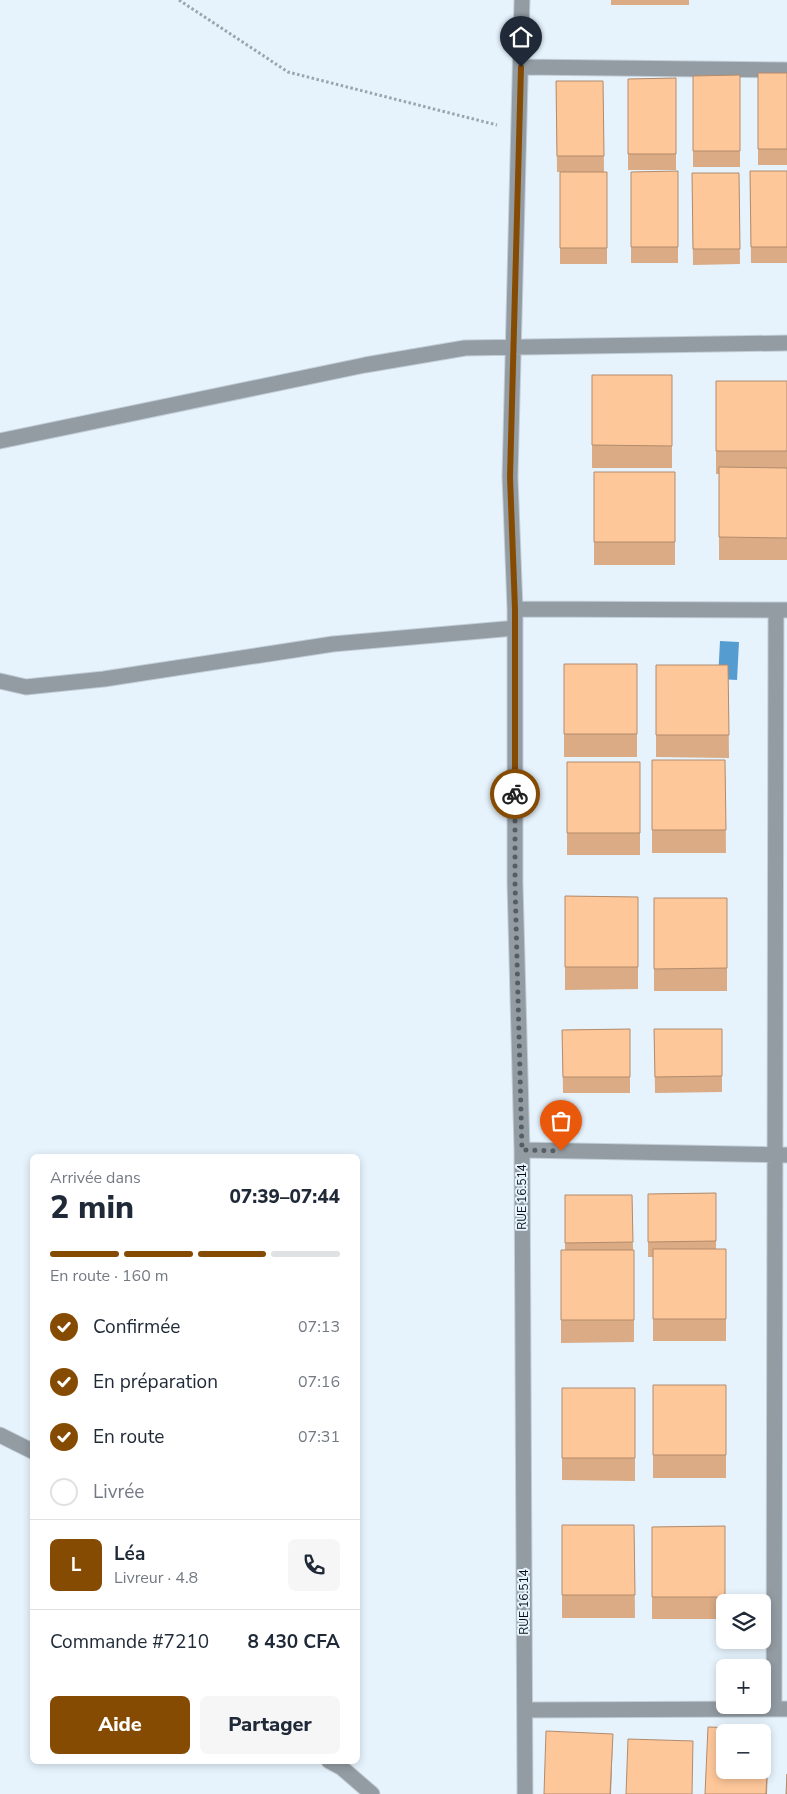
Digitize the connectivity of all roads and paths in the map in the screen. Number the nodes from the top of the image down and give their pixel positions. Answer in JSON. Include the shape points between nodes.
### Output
{"nodes":[{"id":1,"x":178,"y":0,"type":"edge"},
{"id":2,"x":522,"y":0,"type":"edge"},
{"id":3,"x":521,"y":67,"type":"junction"},
{"id":4,"x":787,"y":70,"type":"edge"},
{"id":5,"x":520,"y":131,"type":"junction"},
{"id":6,"x":787,"y":344,"type":"edge"},
{"id":7,"x":513,"y":348,"type":"junction"},
{"id":8,"x":0,"y":441,"type":"edge"},
{"id":9,"x":515,"y":609,"type":"junction"},
{"id":10,"x":782,"y":610,"type":"edge"},
{"id":11,"x":515,"y":628,"type":"junction"},
{"id":12,"x":0,"y":680,"type":"edge"},
{"id":13,"x":522,"y":1150,"type":"junction"},
{"id":14,"x":781,"y":1155,"type":"edge"},
{"id":15,"x":0,"y":1435,"type":"edge"},
{"id":16,"x":30,"y":1450,"type":"edge"},
{"id":17,"x":780,"y":1709,"type":"edge"},
{"id":18,"x":525,"y":1710,"type":"junction"},
{"id":19,"x":335,"y":1764,"type":"edge"},
{"id":20,"x":372,"y":1794,"type":"edge"},
{"id":21,"x":525,"y":1794,"type":"edge"}],
"edges":[{"from":1,"to":5,"type":"path","via":[[288,72]]},
{"from":2,"to":3,"type":"street","name":"RUE 16.514"},
{"from":3,"to":4,"type":"street"},
{"from":3,"to":5,"type":"street","name":"RUE 16.514"},
{"from":5,"to":7,"type":"street","name":"RUE 16.514"},
{"from":6,"to":7,"type":"street"},
{"from":7,"to":8,"type":"street","via":[[465,348],[430,353]]},
{"from":7,"to":9,"type":"street","name":"RUE 16.514","via":[[510,477]]},
{"from":9,"to":10,"type":"street"},
{"from":9,"to":11,"type":"street","name":"RUE 16.514"},
{"from":10,"to":14,"type":"street"},
{"from":11,"to":12,"type":"street","via":[[333,644],[104,679],[26,687]]},
{"from":11,"to":13,"type":"street","name":"RUE 16.514","via":[[515,883]]},
{"from":13,"to":14,"type":"street"},
{"from":13,"to":18,"type":"street","name":"RUE 16.514"},
{"from":14,"to":17,"type":"street"},
{"from":15,"to":16,"type":"street"},
{"from":17,"to":18,"type":"street"},
{"from":18,"to":21,"type":"street","name":"RUE 16.514"},
{"from":19,"to":20,"type":"street"}]}
